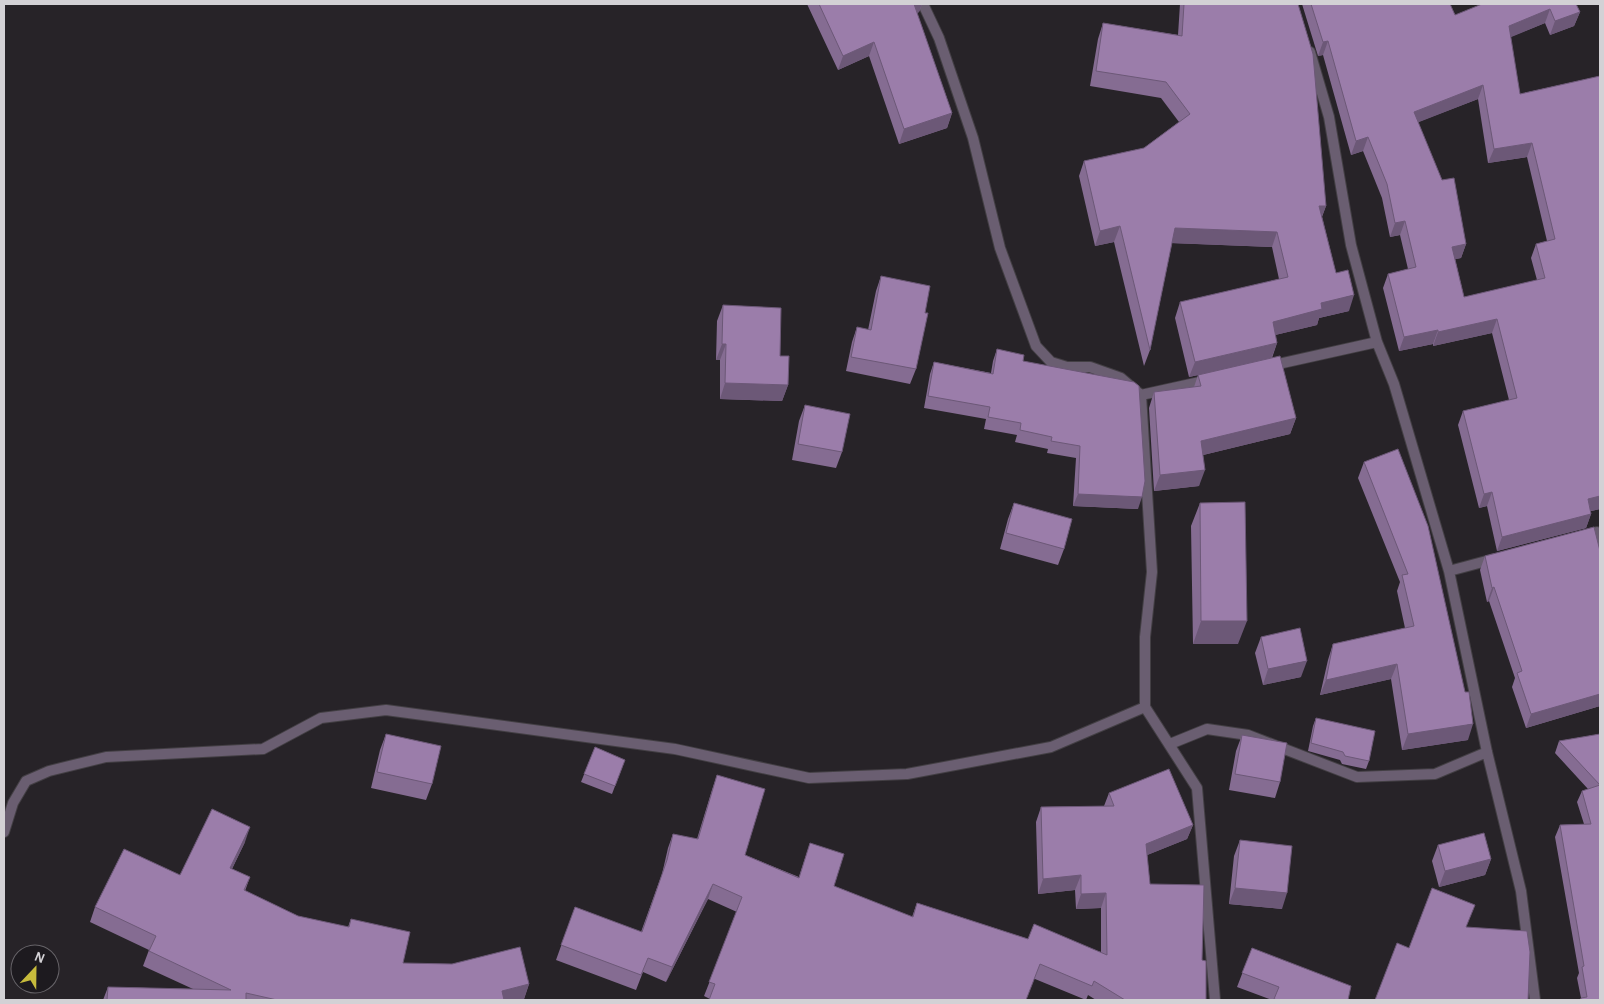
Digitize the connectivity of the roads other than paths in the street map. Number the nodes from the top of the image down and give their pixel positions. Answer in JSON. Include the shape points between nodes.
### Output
{"nodes":[{"id":1,"x":923,"y":4,"type":"edge"},
{"id":2,"x":1308,"y":44,"type":"edge"},
{"id":3,"x":1377,"y":342,"type":"junction"},
{"id":4,"x":1254,"y":370,"type":"edge"},
{"id":5,"x":1217,"y":378,"type":"edge"},
{"id":6,"x":1141,"y":395,"type":"junction"},
{"id":7,"x":1599,"y":532,"type":"edge"},
{"id":8,"x":1569,"y":540,"type":"edge"},
{"id":9,"x":1600,"y":550,"type":"edge"},
{"id":10,"x":1504,"y":556,"type":"edge"},
{"id":11,"x":1449,"y":571,"type":"junction"},
{"id":12,"x":1145,"y":707,"type":"junction"},
{"id":13,"x":1170,"y":744,"type":"junction"},
{"id":14,"x":1487,"y":752,"type":"junction"},
{"id":15,"x":4,"y":832,"type":"edge"},
{"id":16,"x":1215,"y":1000,"type":"edge"},
{"id":17,"x":1535,"y":1000,"type":"edge"}],
"edges":[{"from":1,"to":6,"type":"street","via":[[939,38],[973,138],[1000,248],[1036,346],[1051,362],[1067,367],[1090,367],[1120,378]]},
{"from":2,"to":3,"type":"street","via":[[1330,117],[1351,246]]},
{"from":3,"to":4,"type":"street"},
{"from":3,"to":11,"type":"street","via":[[1394,384]]},
{"from":5,"to":6,"type":"street"},
{"from":6,"to":12,"type":"street","via":[[1152,572],[1145,637]]},
{"from":7,"to":8,"type":"street"},
{"from":7,"to":9,"type":"street"},
{"from":10,"to":11,"type":"street"},
{"from":11,"to":14,"type":"street"},
{"from":12,"to":13,"type":"street"},
{"from":12,"to":15,"type":"street","via":[[1051,747],[907,774],[809,778],[675,749],[386,710],[321,718],[263,749],[106,757],[49,771],[26,781],[13,802]]},
{"from":13,"to":14,"type":"street","via":[[1207,729],[1248,735],[1357,777],[1434,774]]},
{"from":13,"to":16,"type":"street","via":[[1198,788]]},
{"from":14,"to":17,"type":"street","via":[[1521,891]]}]}
